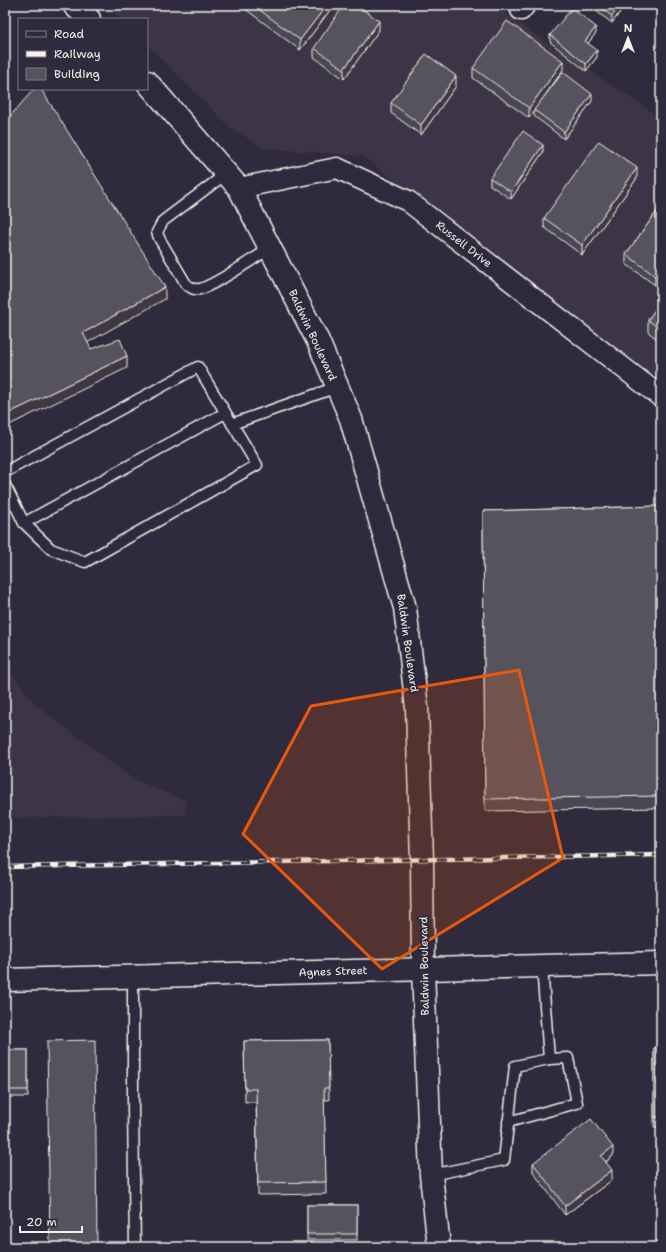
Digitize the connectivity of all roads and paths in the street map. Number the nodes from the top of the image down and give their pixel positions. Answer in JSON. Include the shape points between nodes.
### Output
{"nodes":[{"id":1,"x":74,"y":5,"type":"edge"},
{"id":2,"x":88,"y":18,"type":"edge"},
{"id":3,"x":148,"y":83,"type":"edge"},
{"id":4,"x":233,"y":180,"type":"junction"},
{"id":5,"x":271,"y":248,"type":"junction"},
{"id":6,"x":338,"y":387,"type":"junction"},
{"id":7,"x":661,"y":397,"type":"edge"},
{"id":8,"x":225,"y":413,"type":"junction"},
{"id":9,"x":232,"y":424,"type":"junction"},
{"id":10,"x":5,"y":472,"type":"edge"},
{"id":11,"x":5,"y":485,"type":"edge"},
{"id":12,"x":24,"y":523,"type":"junction"},
{"id":13,"x":661,"y":963,"type":"edge"},
{"id":14,"x":542,"y":966,"type":"junction"},
{"id":15,"x":423,"y":969,"type":"junction"},
{"id":16,"x":133,"y":977,"type":"junction"},
{"id":17,"x":5,"y":980,"type":"edge"},
{"id":18,"x":549,"y":1059,"type":"junction"},
{"id":19,"x":508,"y":1122,"type":"junction"},
{"id":20,"x":431,"y":1175,"type":"junction"},
{"id":21,"x":435,"y":1245,"type":"edge"},
{"id":22,"x":135,"y":1247,"type":"edge"}],
"edges":[{"from":1,"to":2,"type":"main road"},
{"from":3,"to":4,"type":"main road","name":"Baldwin Boulevard"},
{"from":4,"to":5,"type":"main road","name":"Baldwin Boulevard"},
{"from":4,"to":5,"type":"lane","via":[[163,221],[157,232],[159,238],[186,284],[192,289],[200,289]]},
{"from":4,"to":7,"type":"street","name":"Russell Drive","via":[[337,168],[408,201]]},
{"from":5,"to":6,"type":"main road","name":"Baldwin Boulevard"},
{"from":6,"to":9,"type":"lane"},
{"from":6,"to":15,"type":"main road","name":"Baldwin Boulevard","via":[[354,426],[406,608],[417,708]]},
{"from":8,"to":9,"type":"lane"},
{"from":8,"to":10,"type":"lane","via":[[198,367]]},
{"from":8,"to":12,"type":"lane"},
{"from":9,"to":12,"type":"lane","via":[[257,465],[85,562],[51,549]]},
{"from":11,"to":12,"type":"lane"},
{"from":13,"to":14,"type":"main road","name":"Agnes Street"},
{"from":14,"to":15,"type":"main road","name":"Agnes Street"},
{"from":14,"to":18,"type":"lane"},
{"from":15,"to":16,"type":"main road","name":"Agnes Street"},
{"from":15,"to":20,"type":"main road","name":"Baldwin Boulevard"},
{"from":16,"to":17,"type":"main road","name":"Agnes Street"},
{"from":16,"to":22,"type":"lane"},
{"from":18,"to":19,"type":"lane","via":[[515,1066]]},
{"from":18,"to":19,"type":"lane","via":[[568,1058],[577,1102]]},
{"from":19,"to":20,"type":"lane","via":[[504,1160]]},
{"from":20,"to":21,"type":"main road","name":"Baldwin Boulevard"}]}
